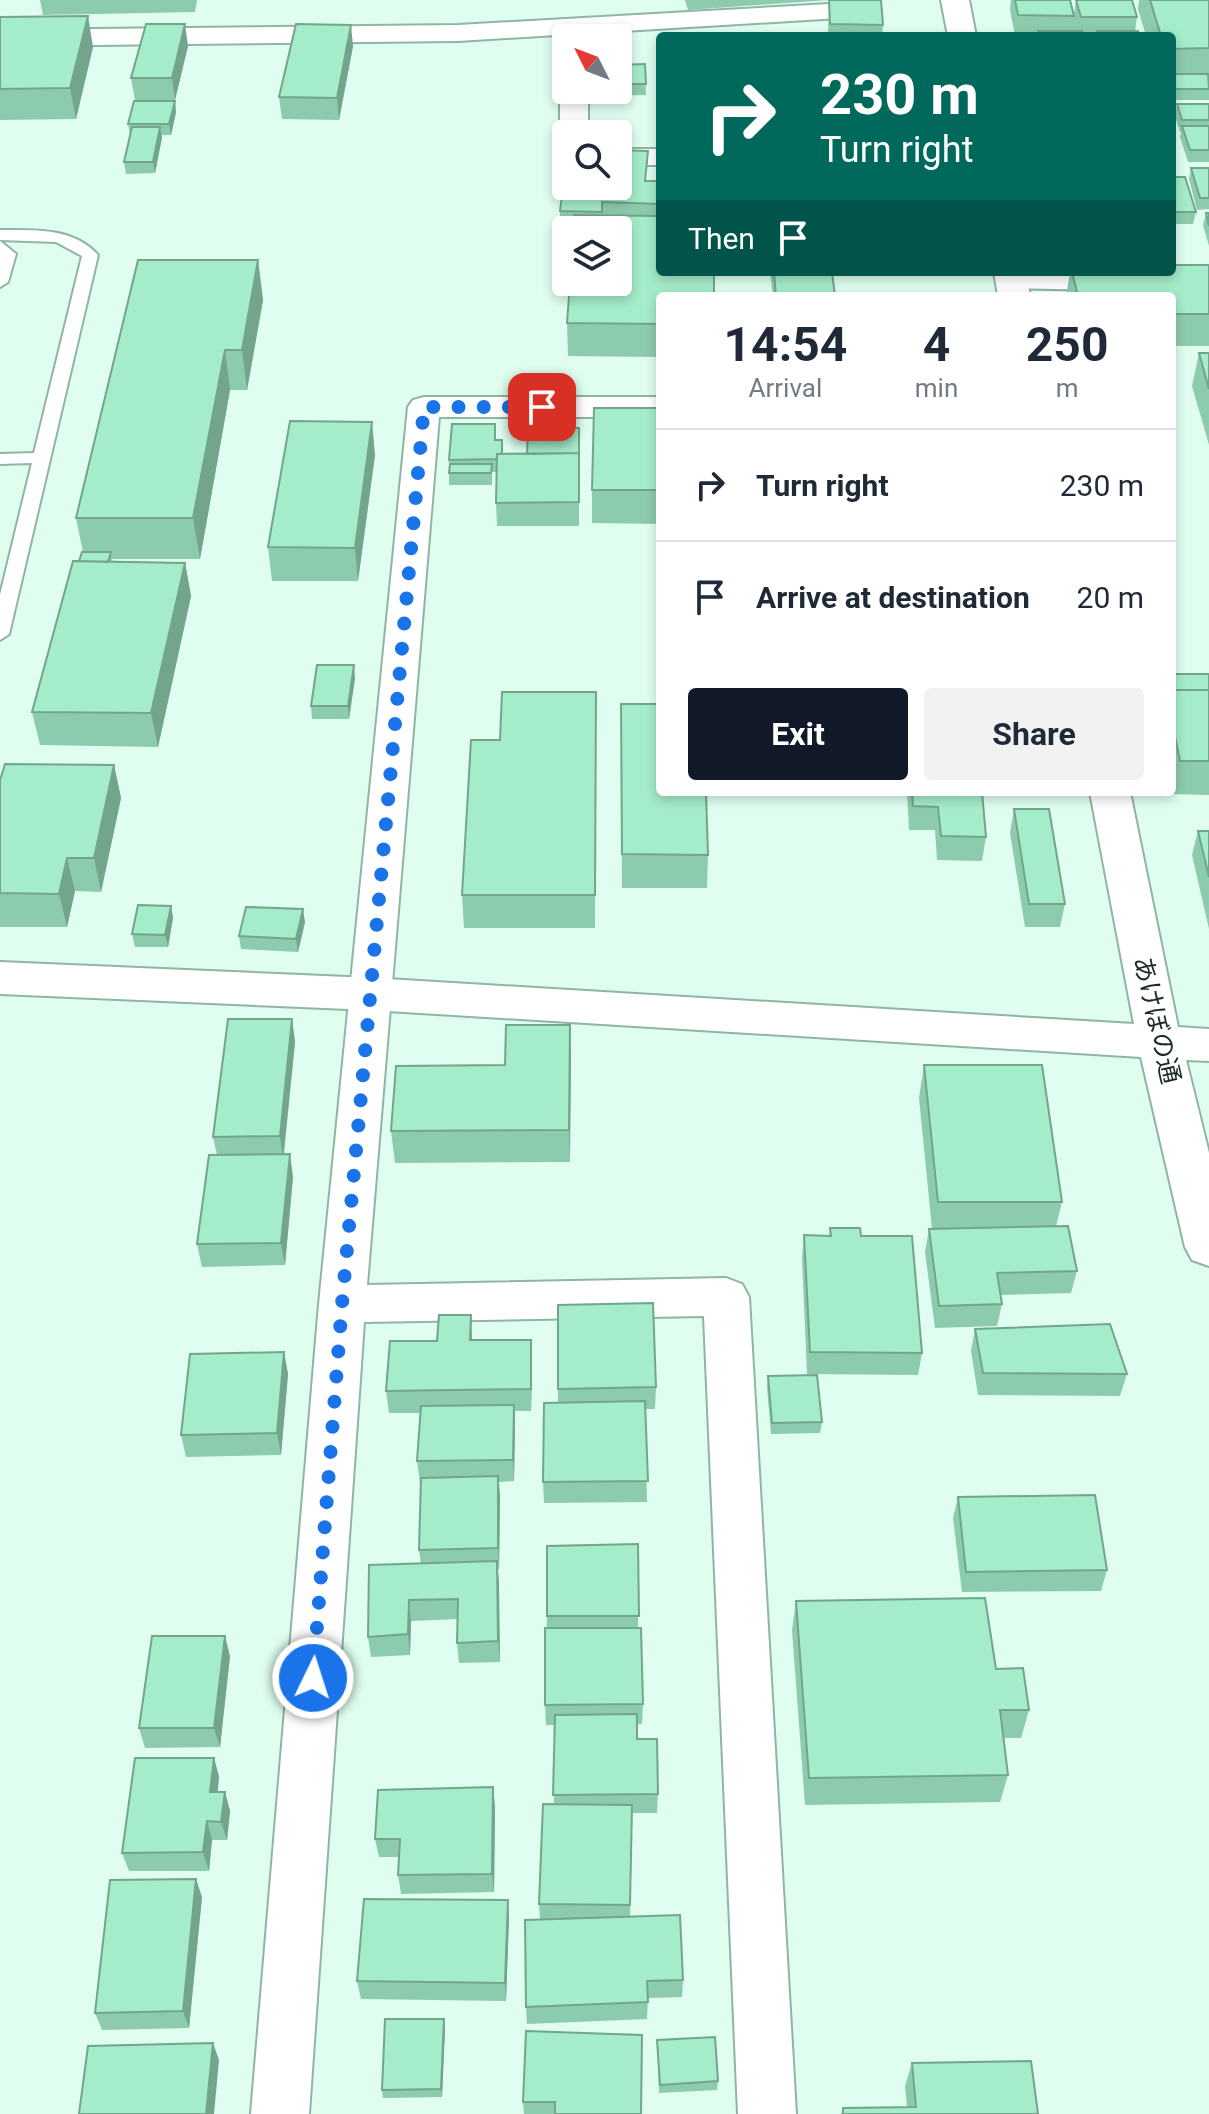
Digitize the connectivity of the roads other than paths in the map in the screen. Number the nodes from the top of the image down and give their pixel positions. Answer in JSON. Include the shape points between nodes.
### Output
{"nodes":[{"id":1,"x":653,"y":0,"type":"edge"},
{"id":2,"x":955,"y":0,"type":"edge"},
{"id":3,"x":847,"y":11,"type":"edge"},
{"id":4,"x":616,"y":24,"type":"edge"},
{"id":5,"x":632,"y":25,"type":"edge"},
{"id":6,"x":961,"y":32,"type":"edge"},
{"id":7,"x":552,"y":33,"type":"edge"},
{"id":8,"x":0,"y":38,"type":"edge"},
{"id":9,"x":632,"y":157,"type":"edge"},
{"id":10,"x":656,"y":157,"type":"edge"},
{"id":11,"x":0,"y":235,"type":"edge"},
{"id":12,"x":0,"y":246,"type":"edge"},
{"id":13,"x":0,"y":282,"type":"edge"},
{"id":14,"x":1012,"y":283,"type":"edge"},
{"id":15,"x":1209,"y":283,"type":"edge"},
{"id":16,"x":656,"y":407,"type":"edge"},
{"id":17,"x":42,"y":458,"type":"junction"},
{"id":18,"x":0,"y":459,"type":"edge"},
{"id":19,"x":1,"y":626,"type":"edge"},
{"id":20,"x":1111,"y":796,"type":"edge"},
{"id":21,"x":0,"y":978,"type":"edge"},
{"id":22,"x":371,"y":994,"type":"junction"},
{"id":23,"x":1160,"y":1044,"type":"junction"},
{"id":24,"x":1209,"y":1045,"type":"edge"},
{"id":25,"x":1209,"y":1247,"type":"edge"},
{"id":26,"x":342,"y":1304,"type":"junction"},
{"id":27,"x":280,"y":2114,"type":"edge"},
{"id":28,"x":767,"y":2114,"type":"edge"}],
"edges":[{"from":1,"to":4,"type":"street"},
{"from":2,"to":6,"type":"street"},
{"from":3,"to":5,"type":"street"},
{"from":7,"to":8,"type":"street"},
{"from":9,"to":10,"type":"street"},
{"from":11,"to":17,"type":"lane","via":[[59,236],[79,243],[90,255]]},
{"from":12,"to":13,"type":"lane","via":[[8,254]]},
{"from":14,"to":15,"type":"street"},
{"from":16,"to":22,"type":"street","via":[[424,407]]},
{"from":17,"to":18,"type":"lane"},
{"from":17,"to":19,"type":"lane"},
{"from":20,"to":23,"type":"street","name":"あけぼの通"},
{"from":21,"to":22,"type":"street"},
{"from":22,"to":23,"type":"street"},
{"from":22,"to":26,"type":"street"},
{"from":23,"to":24,"type":"street"},
{"from":23,"to":25,"type":"street","name":"あけぼの通"},
{"from":26,"to":27,"type":"street"},
{"from":26,"to":28,"type":"street","via":[[726,1297]]}]}
